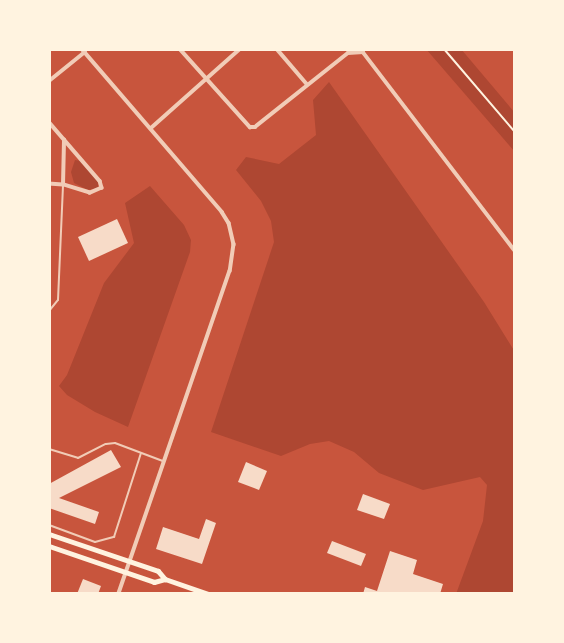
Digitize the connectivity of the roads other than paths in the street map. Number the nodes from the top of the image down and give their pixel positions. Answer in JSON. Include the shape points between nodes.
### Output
{"nodes":[{"id":1,"x":180,"y":49,"type":"edge"},
{"id":2,"x":240,"y":49,"type":"edge"},
{"id":3,"x":277,"y":49,"type":"edge"},
{"id":4,"x":84,"y":50,"type":"edge"},
{"id":5,"x":205,"y":79,"type":"junction"},
{"id":6,"x":49,"y":81,"type":"edge"},
{"id":7,"x":307,"y":84,"type":"junction"},
{"id":8,"x":49,"y":122,"type":"edge"},
{"id":9,"x":151,"y":128,"type":"junction"},
{"id":10,"x":63,"y":138,"type":"junction"},
{"id":11,"x":49,"y":184,"type":"edge"},
{"id":12,"x":63,"y":184,"type":"junction"},
{"id":13,"x":515,"y":251,"type":"edge"},
{"id":14,"x":49,"y":311,"type":"edge"},
{"id":15,"x":49,"y":449,"type":"edge"},
{"id":16,"x":141,"y":453,"type":"junction"},
{"id":17,"x":164,"y":462,"type":"junction"},
{"id":18,"x":49,"y":525,"type":"edge"},
{"id":19,"x":49,"y":534,"type":"edge"},
{"id":20,"x":49,"y":545,"type":"edge"},
{"id":21,"x":130,"y":563,"type":"junction"},
{"id":22,"x":127,"y":573,"type":"junction"},
{"id":23,"x":165,"y":579,"type":"junction"},
{"id":24,"x":119,"y":594,"type":"edge"},
{"id":25,"x":208,"y":594,"type":"edge"}],
"edges":[{"from":1,"to":5,"type":"street"},
{"from":2,"to":5,"type":"street"},
{"from":3,"to":7,"type":"street"},
{"from":4,"to":6,"type":"street"},
{"from":4,"to":9,"type":"street"},
{"from":5,"to":7,"type":"street","via":[[250,127]]},
{"from":5,"to":9,"type":"street"},
{"from":7,"to":13,"type":"street","via":[[348,53],[366,55]]},
{"from":8,"to":10,"type":"street"},
{"from":9,"to":17,"type":"street","via":[[222,212],[234,244],[230,271]]},
{"from":10,"to":12,"type":"street"},
{"from":10,"to":12,"type":"street","via":[[102,183],[95,193]]},
{"from":11,"to":12,"type":"street"},
{"from":12,"to":14,"type":"lane","via":[[58,300]]},
{"from":15,"to":16,"type":"lane","via":[[78,458],[109,443]]},
{"from":16,"to":17,"type":"lane"},
{"from":16,"to":18,"type":"lane","via":[[114,537],[99,543]]},
{"from":17,"to":21,"type":"street"},
{"from":19,"to":21,"type":"main road"},
{"from":20,"to":22,"type":"main road"},
{"from":21,"to":22,"type":"street"},
{"from":21,"to":23,"type":"main road","via":[[158,571]]},
{"from":22,"to":23,"type":"main road","via":[[154,582]]},
{"from":22,"to":24,"type":"street"},
{"from":23,"to":25,"type":"main road"}]}
